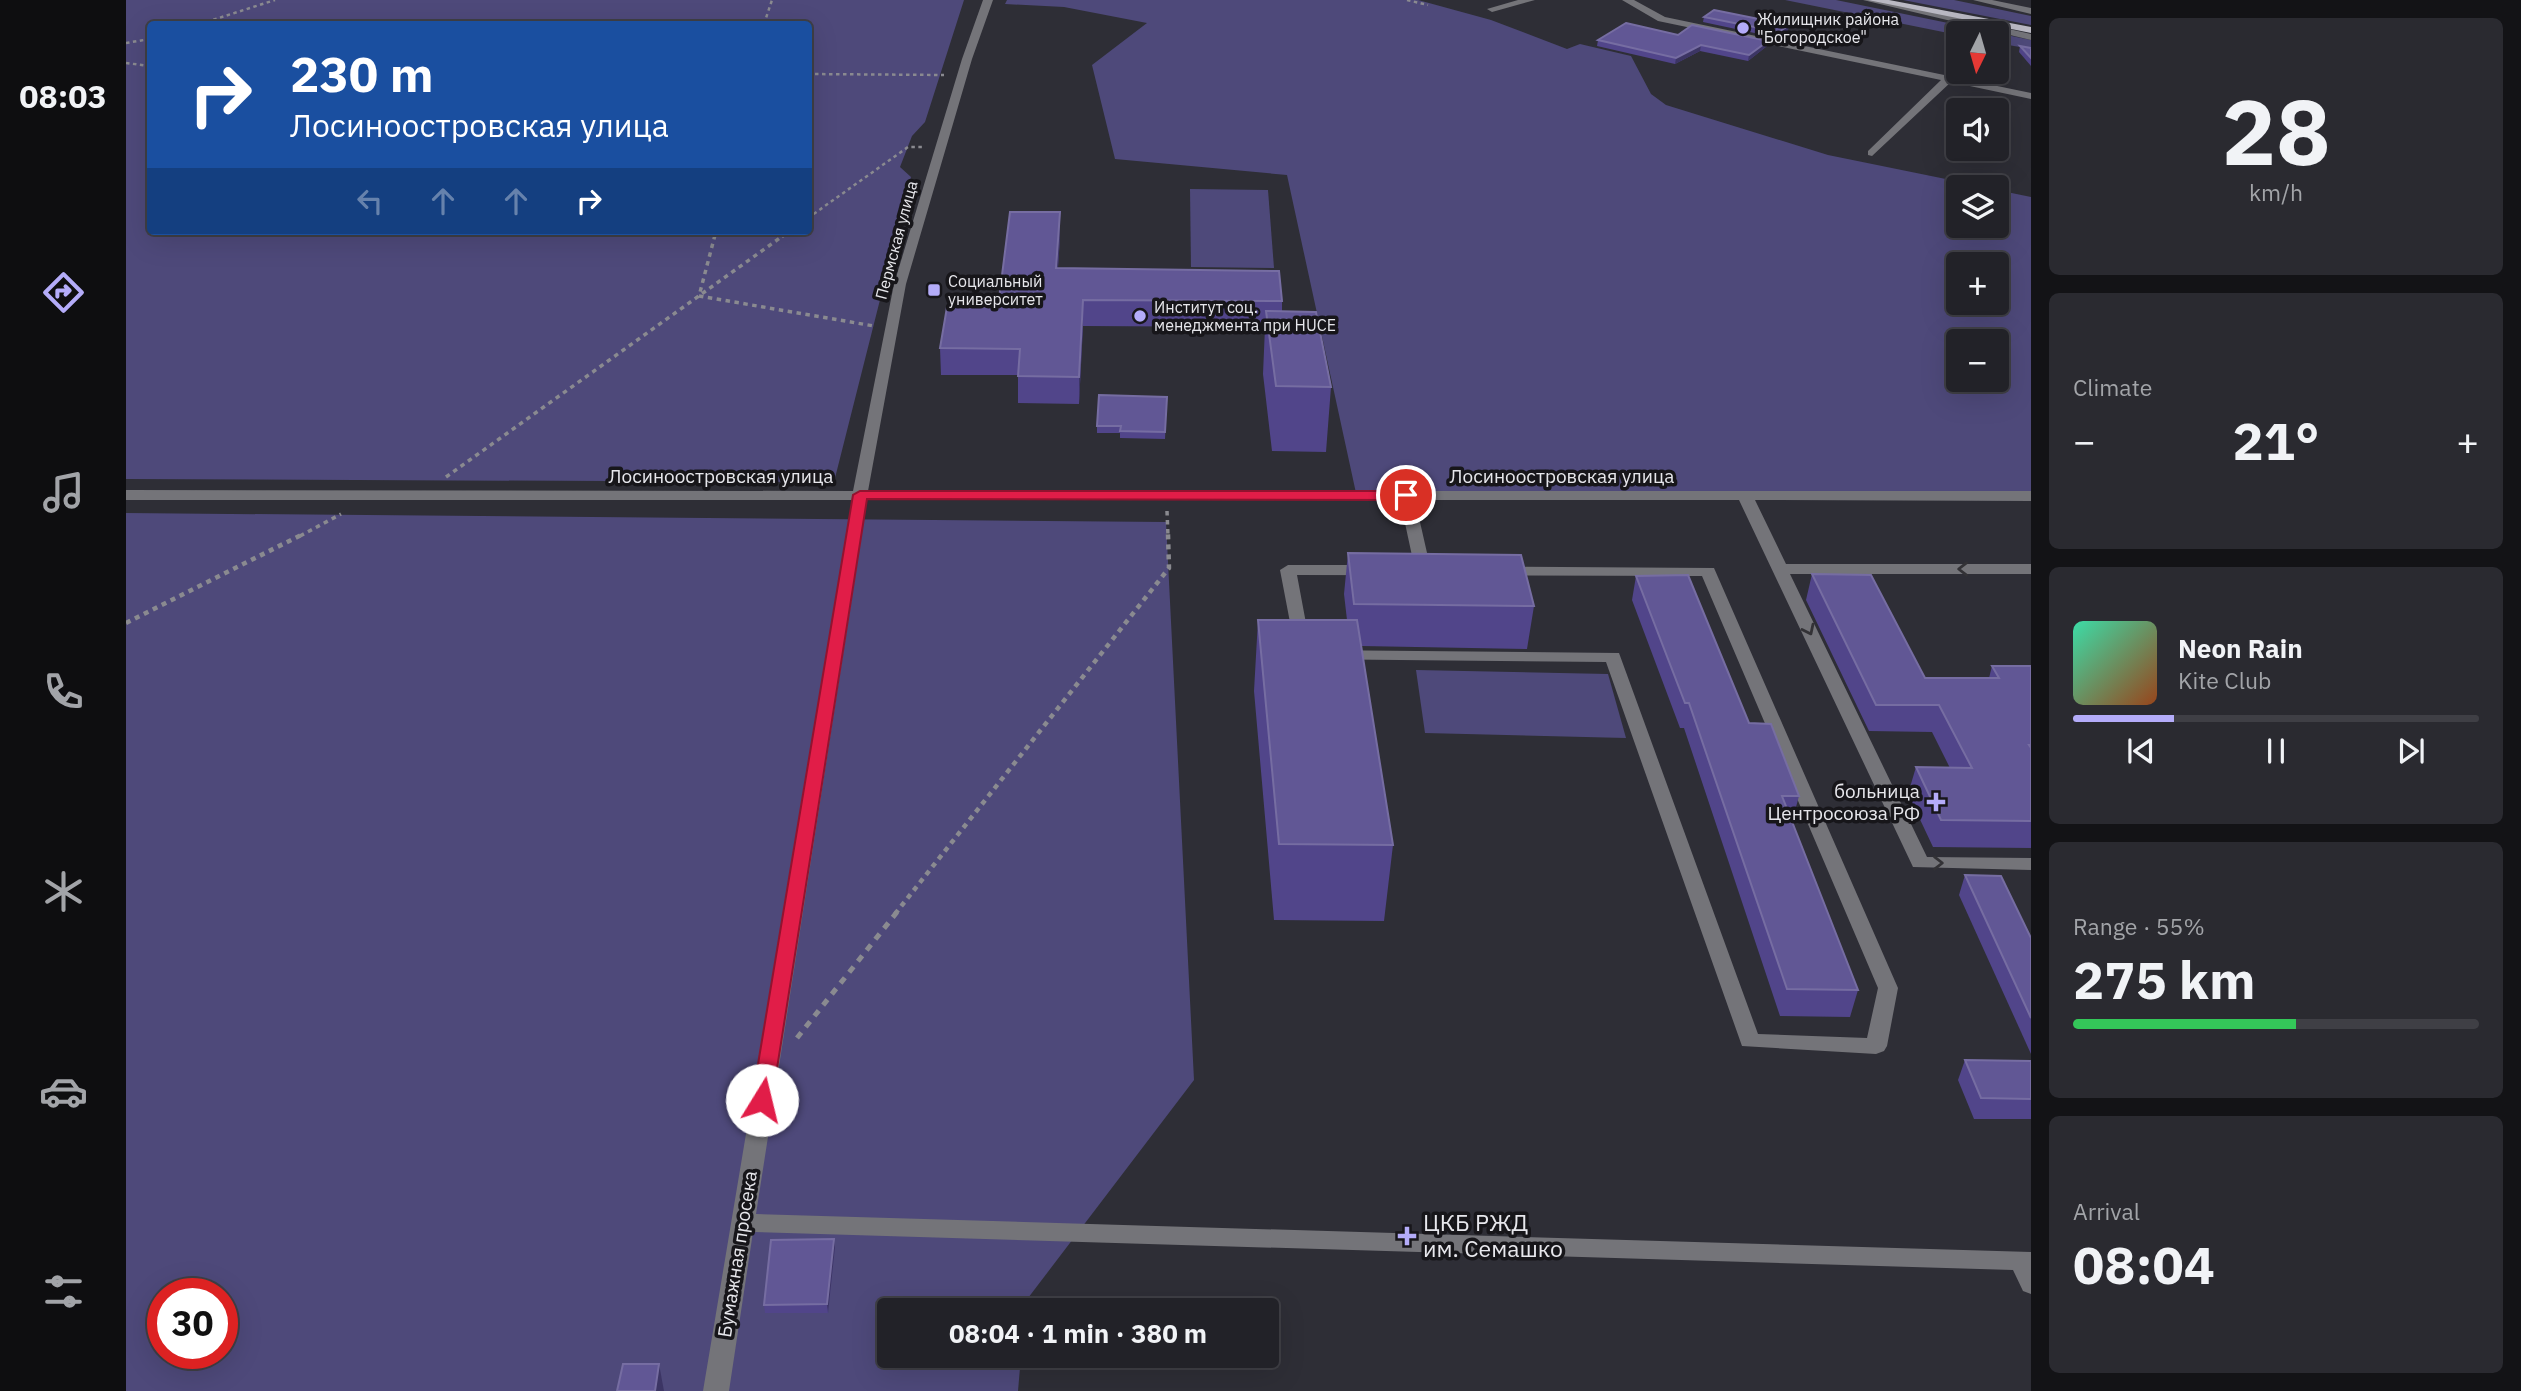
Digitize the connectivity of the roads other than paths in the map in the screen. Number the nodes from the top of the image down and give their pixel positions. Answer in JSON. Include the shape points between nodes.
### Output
{"nodes":[{"id":1,"x":988,"y":0,"type":"edge"},
{"id":2,"x":1530,"y":0,"type":"edge"},
{"id":3,"x":1627,"y":0,"type":"edge"},
{"id":4,"x":1870,"y":0,"type":"edge"},
{"id":5,"x":1978,"y":0,"type":"edge"},
{"id":6,"x":1492,"y":9,"type":"dead end"},
{"id":7,"x":2031,"y":11,"type":"edge"},
{"id":8,"x":2031,"y":30,"type":"edge"},
{"id":9,"x":2031,"y":37,"type":"edge"},
{"id":10,"x":1946,"y":79,"type":"edge"},
{"id":11,"x":1946,"y":81,"type":"edge"},
{"id":12,"x":1972,"y":84,"type":"edge"},
{"id":13,"x":2031,"y":96,"type":"edge"},
{"id":14,"x":1872,"y":153,"type":"dead end"},
{"id":15,"x":126,"y":495,"type":"edge"},
{"id":16,"x":860,"y":495,"type":"junction"},
{"id":17,"x":1406,"y":495,"type":"junction"},
{"id":18,"x":1745,"y":496,"type":"junction"},
{"id":19,"x":2031,"y":496,"type":"edge"},
{"id":20,"x":1780,"y":569,"type":"junction"},
{"id":21,"x":2031,"y":569,"type":"edge"},
{"id":22,"x":1423,"y":570,"type":"junction"},
{"id":23,"x":2031,"y":864,"type":"edge"},
{"id":24,"x":742,"y":1223,"type":"junction"},
{"id":25,"x":2028,"y":1269,"type":"edge"},
{"id":26,"x":716,"y":1391,"type":"edge"}],
"edges":[{"from":1,"to":16,"type":"street","name":"Пермская улица","via":[[900,284]]},
{"from":2,"to":6,"type":"street"},
{"from":3,"to":10,"type":"street","via":[[1662,19]]},
{"from":4,"to":8,"type":"main road"},
{"from":4,"to":9,"type":"street"},
{"from":5,"to":7,"type":"street"},
{"from":11,"to":14,"type":"street"},
{"from":12,"to":13,"type":"street"},
{"from":15,"to":16,"type":"street","name":"Лосиноостровская улица"},
{"from":16,"to":17,"type":"street","name":"Лосиноостровская улица"},
{"from":16,"to":24,"type":"street","name":"Бумажная просека"},
{"from":17,"to":18,"type":"street","name":"Лосиноостровская улица"},
{"from":17,"to":22,"type":"street"},
{"from":18,"to":19,"type":"street","name":"Лосиноостровская улица"},
{"from":18,"to":20,"type":"street"},
{"from":21,"to":20,"type":"street","one_way":true},
{"from":20,"to":23,"type":"street","one_way":true,"via":[[1920,863]]},
{"from":22,"to":22,"type":"street","via":[[1288,570],[1303,655],[1613,657],[1750,1041],[1876,1046],[1888,988],[1708,571]]},
{"from":24,"to":25,"type":"street"},
{"from":24,"to":26,"type":"street","name":"Бумажная просека"}]}
